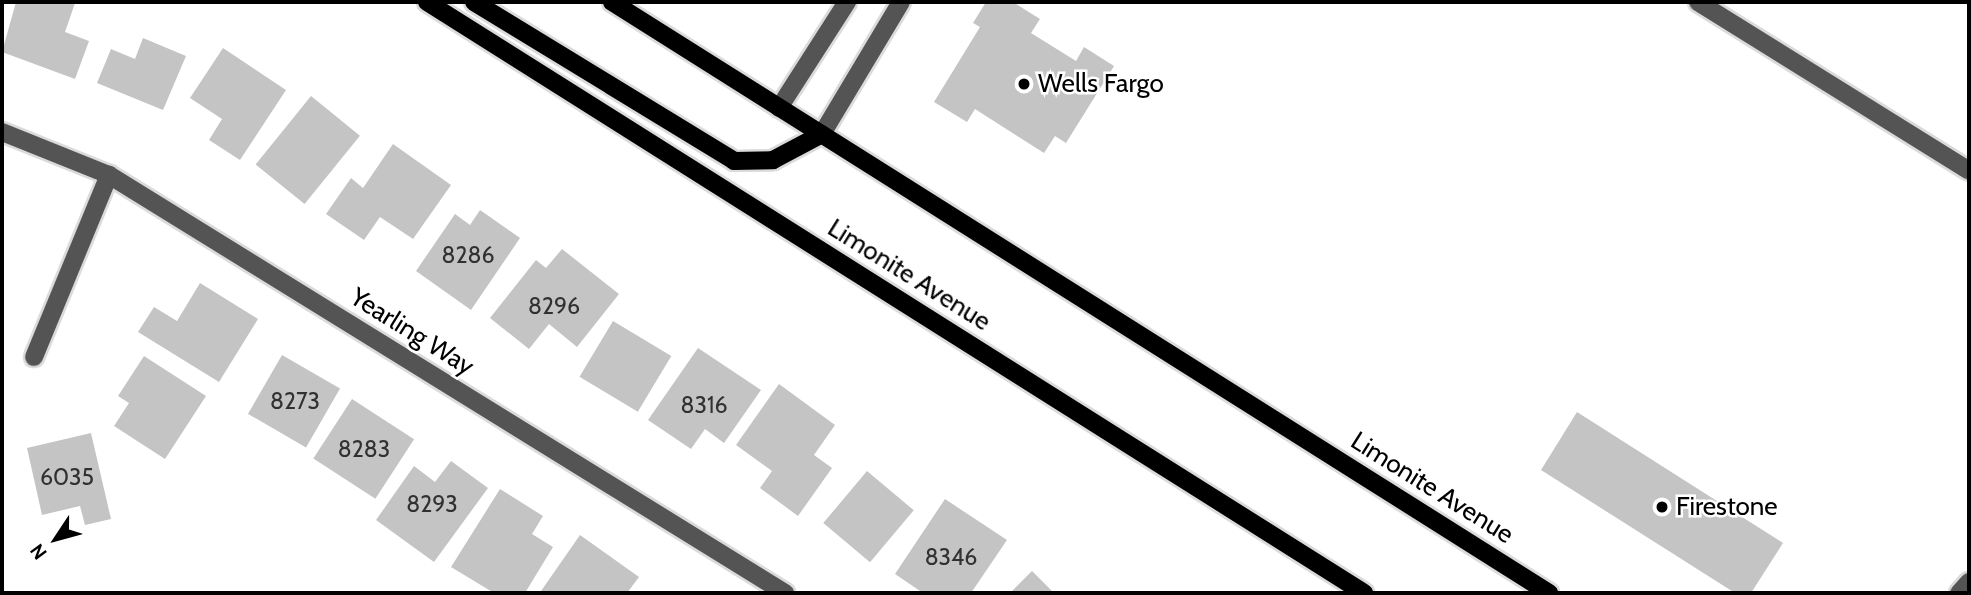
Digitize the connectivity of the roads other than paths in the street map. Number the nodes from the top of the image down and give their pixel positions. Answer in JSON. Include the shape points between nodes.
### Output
{"nodes":[{"id":1,"x":427,"y":2,"type":"edge"},
{"id":2,"x":474,"y":2,"type":"edge"},
{"id":3,"x":612,"y":2,"type":"edge"},
{"id":4,"x":847,"y":2,"type":"edge"},
{"id":5,"x":901,"y":2,"type":"edge"},
{"id":6,"x":1698,"y":2,"type":"edge"},
{"id":7,"x":779,"y":108,"type":"junction"},
{"id":8,"x":2,"y":132,"type":"edge"},
{"id":9,"x":822,"y":134,"type":"junction"},
{"id":10,"x":1969,"y":171,"type":"edge"},
{"id":11,"x":109,"y":175,"type":"junction"},
{"id":12,"x":34,"y":357,"type":"dead end"},
{"id":13,"x":1969,"y":582,"type":"edge"},
{"id":14,"x":785,"y":593,"type":"edge"},
{"id":15,"x":1364,"y":593,"type":"edge"},
{"id":16,"x":1549,"y":593,"type":"edge"},
{"id":17,"x":1959,"y":593,"type":"edge"}],
"edges":[{"from":1,"to":15,"type":"main road","name":"Limonite Avenue"},
{"from":2,"to":9,"type":"main road","via":[[733,161],[773,160]]},
{"from":3,"to":7,"type":"main road","name":"Limonite Avenue"},
{"from":4,"to":7,"type":"street"},
{"from":5,"to":9,"type":"street"},
{"from":6,"to":10,"type":"street"},
{"from":7,"to":9,"type":"main road","name":"Limonite Avenue"},
{"from":8,"to":11,"type":"street","name":"Yearling Way"},
{"from":9,"to":16,"type":"main road","name":"Limonite Avenue"},
{"from":11,"to":12,"type":"street"},
{"from":11,"to":14,"type":"street","name":"Yearling Way"},
{"from":13,"to":17,"type":"street"}]}
